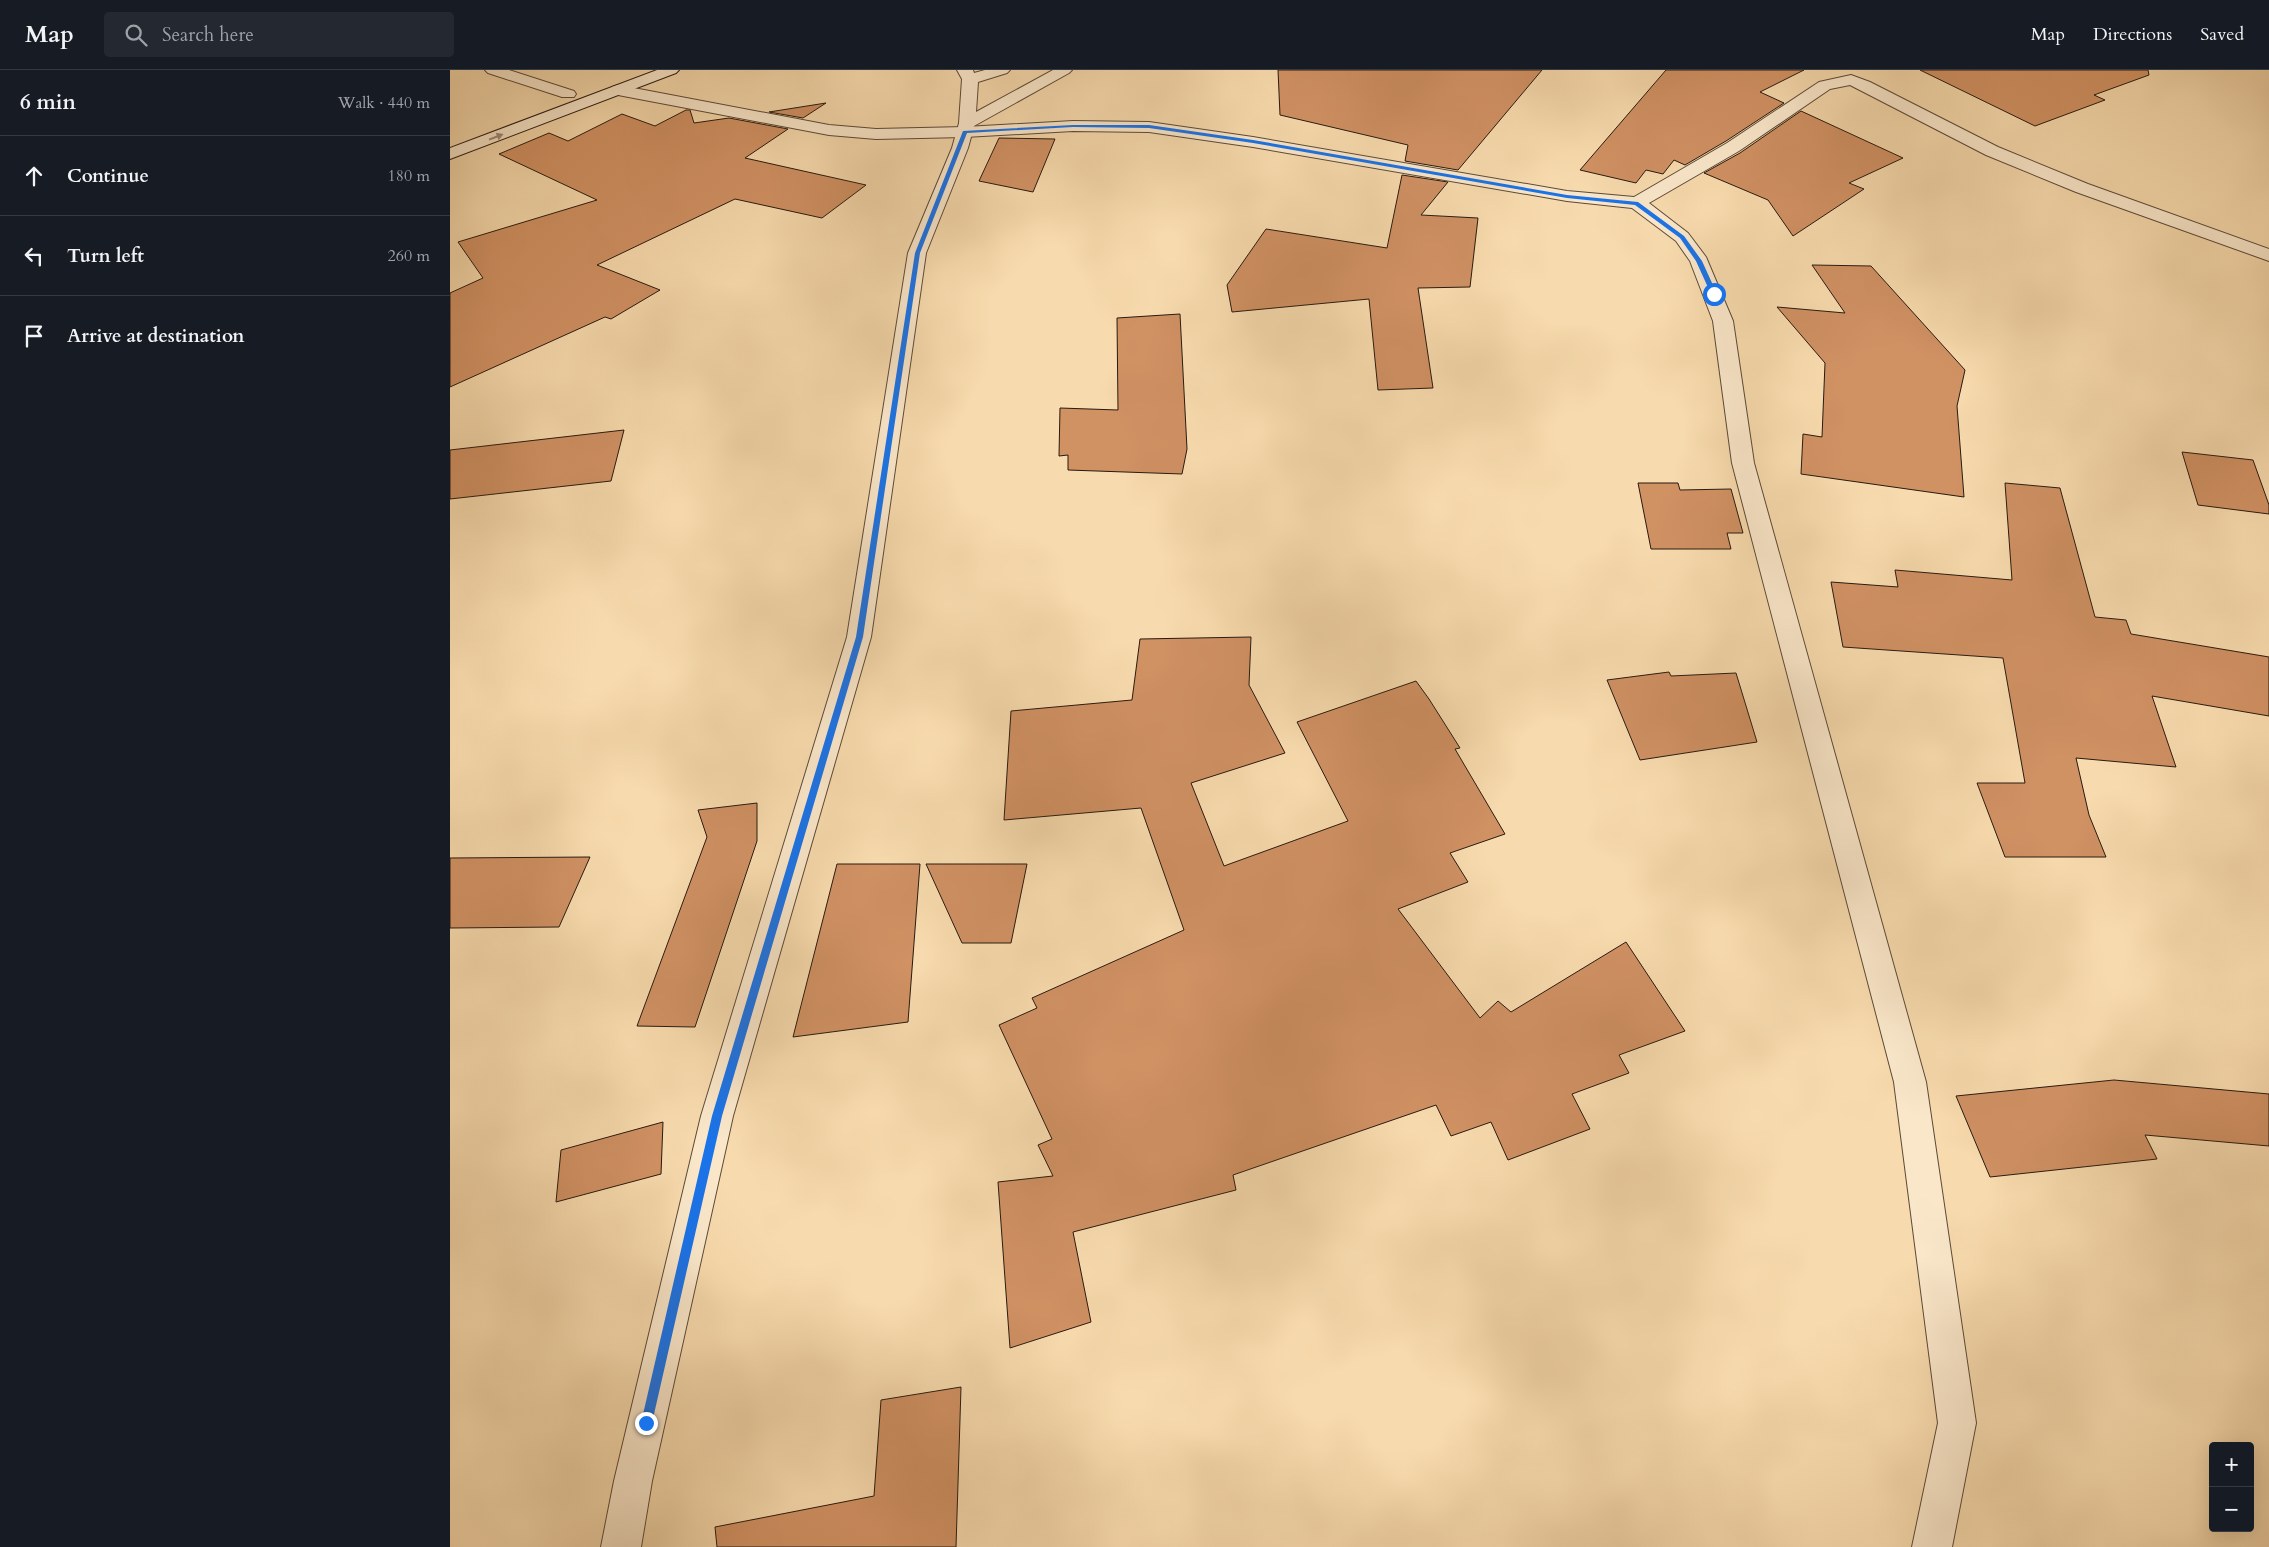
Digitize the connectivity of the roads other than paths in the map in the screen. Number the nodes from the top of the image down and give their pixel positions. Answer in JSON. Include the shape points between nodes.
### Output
{"nodes":[{"id":1,"x":493,"y":70,"type":"edge"},
{"id":2,"x":630,"y":70,"type":"edge"},
{"id":3,"x":671,"y":70,"type":"edge"},
{"id":4,"x":1002,"y":70,"type":"edge"},
{"id":5,"x":1064,"y":70,"type":"edge"},
{"id":6,"x":968,"y":75,"type":"edge"},
{"id":7,"x":618,"y":90,"type":"junction"},
{"id":8,"x":568,"y":94,"type":"junction"},
{"id":9,"x":966,"y":128,"type":"junction"},
{"id":10,"x":450,"y":138,"type":"edge"},
{"id":11,"x":450,"y":154,"type":"edge"},
{"id":12,"x":1637,"y":203,"type":"junction"},
{"id":13,"x":2269,"y":255,"type":"edge"},
{"id":14,"x":622,"y":1547,"type":"edge"},
{"id":15,"x":1932,"y":1547,"type":"edge"}],
"edges":[{"from":1,"to":8,"type":"street"},
{"from":2,"to":8,"type":"street"},
{"from":3,"to":7,"type":"street"},
{"from":4,"to":6,"type":"street"},
{"from":5,"to":9,"type":"street"},
{"from":6,"to":9,"type":"street"},
{"from":7,"to":9,"type":"street","via":[[829,130],[876,134]]},
{"from":11,"to":7,"type":"street","one_way":true},
{"from":8,"to":10,"type":"street"},
{"from":9,"to":12,"type":"street","via":[[1149,127],[1567,196]]},
{"from":9,"to":14,"type":"street","via":[[917,253],[859,637],[717,1116],[633,1481]]},
{"from":12,"to":13,"type":"street","via":[[1733,147],[1825,85],[1851,80],[1992,151],[2082,188]]},
{"from":12,"to":15,"type":"street","via":[[1682,237],[1699,261],[1723,321],[1743,463],[1910,1082],[1957,1423]]}]}
